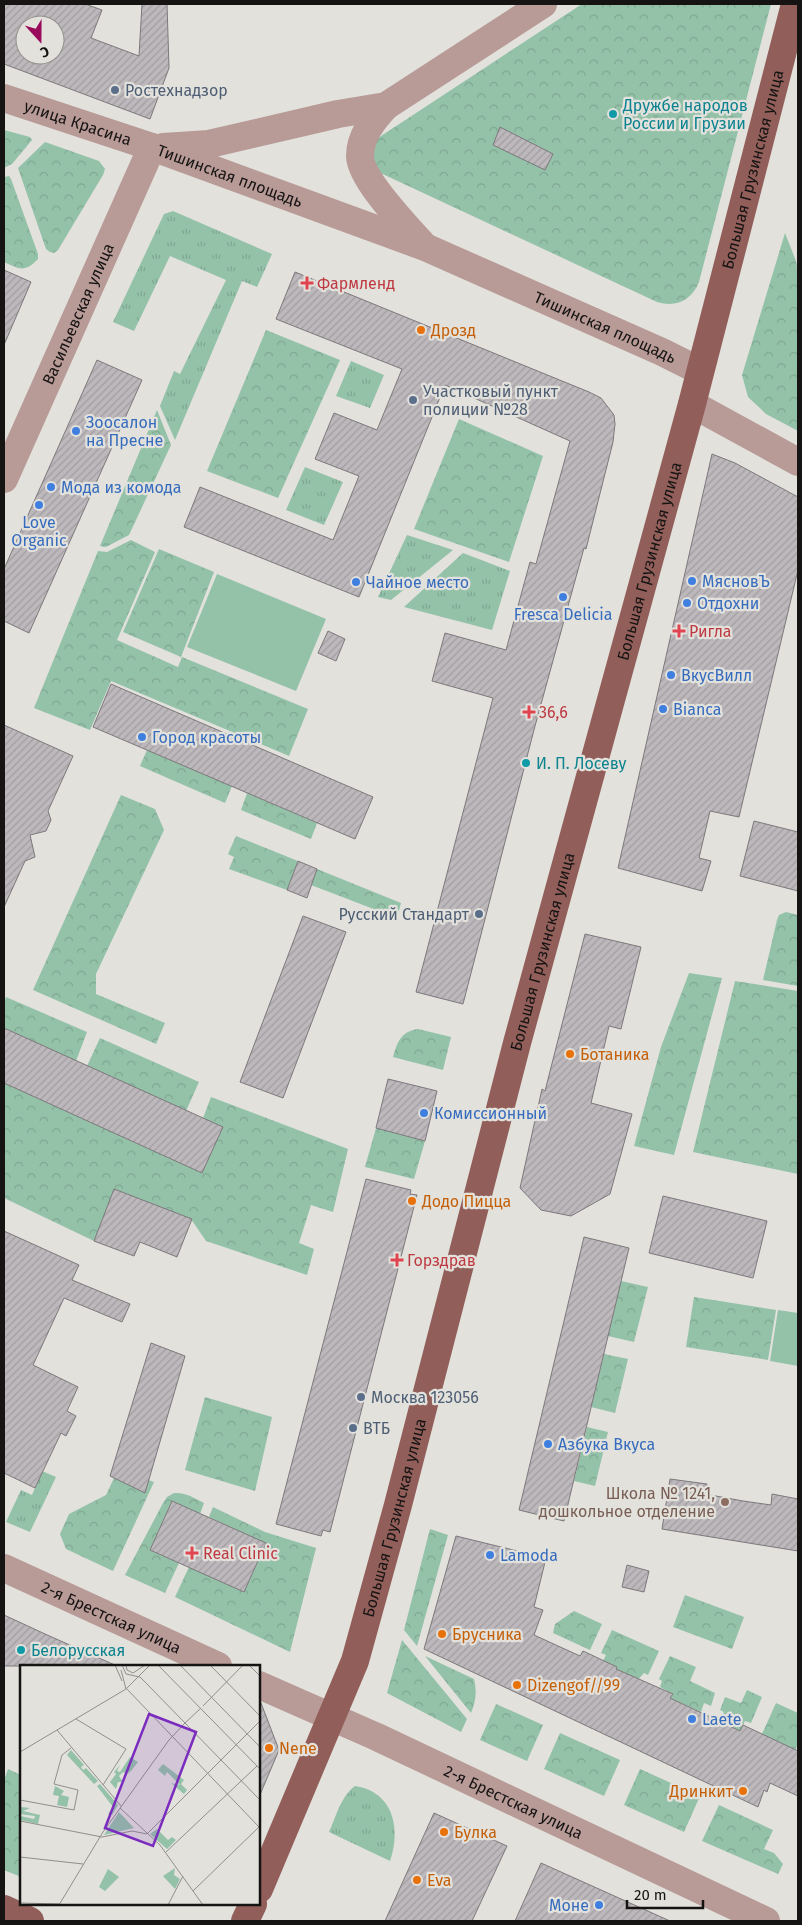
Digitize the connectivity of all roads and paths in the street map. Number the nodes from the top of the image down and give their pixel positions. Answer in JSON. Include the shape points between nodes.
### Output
{"nodes":[{"id":1,"x":542,"y":4,"type":"edge"},
{"id":2,"x":795,"y":4,"type":"edge"},
{"id":3,"x":4,"y":98,"type":"edge"},
{"id":4,"x":386,"y":106,"type":"junction"},
{"id":5,"x":152,"y":147,"type":"junction"},
{"id":6,"x":425,"y":247,"type":"junction"},
{"id":7,"x":700,"y":371,"type":"junction"},
{"id":8,"x":692,"y":404,"type":"junction"},
{"id":9,"x":798,"y":462,"type":"edge"},
{"id":10,"x":4,"y":479,"type":"edge"},
{"id":11,"x":4,"y":1568,"type":"edge"},
{"id":12,"x":216,"y":1665,"type":"edge"},
{"id":13,"x":260,"y":1685,"type":"edge"},
{"id":14,"x":333,"y":1717,"type":"junction"},
{"id":15,"x":260,"y":1887,"type":"edge"},
{"id":16,"x":253,"y":1905,"type":"edge"},
{"id":17,"x":4,"y":1909,"type":"edge"},
{"id":18,"x":30,"y":1921,"type":"edge"},
{"id":19,"x":245,"y":1921,"type":"edge"},
{"id":20,"x":766,"y":1921,"type":"edge"}],
"edges":[{"from":1,"to":4,"type":"street","name":"Тишинская площадь"},
{"from":2,"to":7,"type":"main road","name":"Большая Грузинская улица"},
{"from":3,"to":5,"type":"street","name":"улица Красина"},
{"from":4,"to":5,"type":"street","name":"Тишинская площадь","via":[[209,144]]},
{"from":4,"to":6,"type":"street","via":[[366,132],[360,157],[363,170]]},
{"from":5,"to":6,"type":"street","name":"Тишинская площадь"},
{"from":5,"to":10,"type":"street","name":"Васильевская улица"},
{"from":6,"to":7,"type":"street","name":"Тишинская площадь"},
{"from":7,"to":8,"type":"main road","name":"Большая Грузинская улица"},
{"from":8,"to":9,"type":"street"},
{"from":8,"to":14,"type":"main road","name":"Большая Грузинская улица","via":[[517,1043],[398,1505],[355,1661]]},
{"from":11,"to":12,"type":"street","name":"2-я Брестская улица"},
{"from":13,"to":14,"type":"street","name":"2-я Брестская улица"},
{"from":14,"to":15,"type":"main road","name":"Большая Грузинская улица"},
{"from":14,"to":20,"type":"street","name":"2-я Брестская улица"},
{"from":16,"to":19,"type":"main road"},
{"from":17,"to":18,"type":"main road"}]}
